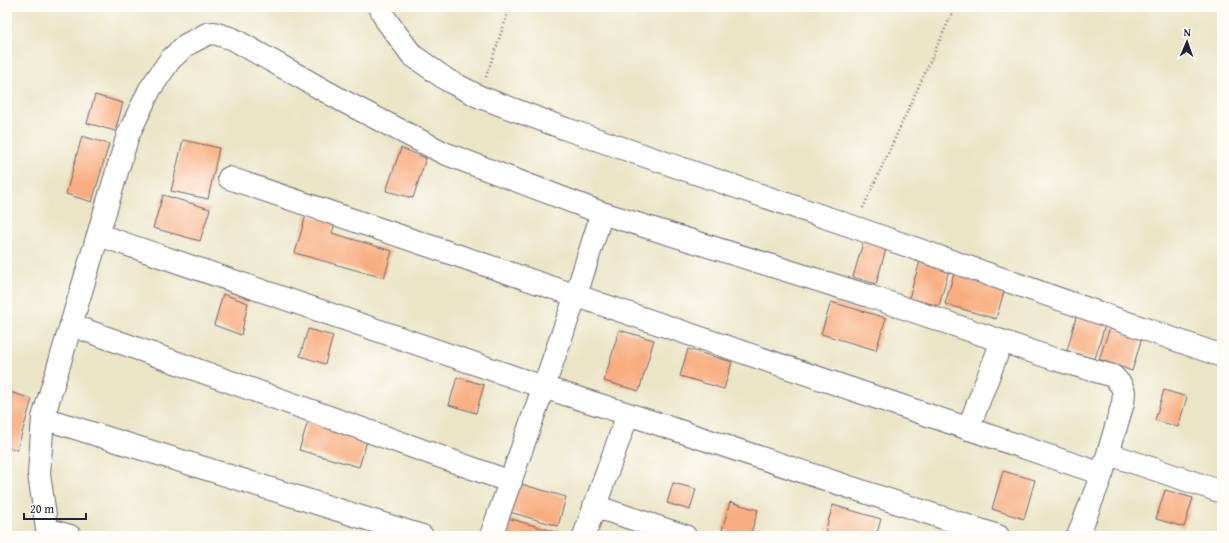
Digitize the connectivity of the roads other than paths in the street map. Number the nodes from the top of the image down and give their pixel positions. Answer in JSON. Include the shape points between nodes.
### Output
{"nodes":[{"id":1,"x":380,"y":7,"type":"edge"},
{"id":2,"x":229,"y":178,"type":"dead end"},
{"id":3,"x":602,"y":213,"type":"junction"},
{"id":4,"x":99,"y":235,"type":"junction"},
{"id":5,"x":576,"y":295,"type":"junction"},
{"id":6,"x":71,"y":324,"type":"junction"},
{"id":7,"x":1002,"y":341,"type":"junction"},
{"id":8,"x":1222,"y":356,"type":"edge"},
{"id":9,"x":543,"y":387,"type":"junction"},
{"id":10,"x":628,"y":414,"type":"junction"},
{"id":11,"x":43,"y":418,"type":"junction"},
{"id":12,"x":968,"y":429,"type":"junction"},
{"id":13,"x":1106,"y":464,"type":"junction"},
{"id":14,"x":512,"y":482,"type":"junction"},
{"id":15,"x":1222,"y":492,"type":"edge"},
{"id":16,"x":594,"y":506,"type":"junction"},
{"id":17,"x":48,"y":532,"type":"edge"},
{"id":18,"x":70,"y":536,"type":"edge"},
{"id":19,"x":422,"y":536,"type":"edge"},
{"id":20,"x":491,"y":536,"type":"edge"},
{"id":21,"x":584,"y":536,"type":"edge"},
{"id":22,"x":685,"y":536,"type":"edge"},
{"id":23,"x":998,"y":536,"type":"edge"},
{"id":24,"x":1078,"y":536,"type":"edge"}],
"edges":[{"from":1,"to":8,"type":"street","via":[[386,20],[412,55],[447,80],[480,97],[641,156],[854,227]]},
{"from":2,"to":5,"type":"street"},
{"from":3,"to":4,"type":"street","via":[[444,153],[343,101],[233,39],[214,33],[186,45],[170,60],[150,89],[128,135]]},
{"from":3,"to":5,"type":"street"},
{"from":3,"to":7,"type":"street","via":[[869,296]]},
{"from":4,"to":6,"type":"street"},
{"from":4,"to":9,"type":"street"},
{"from":5,"to":9,"type":"street"},
{"from":5,"to":12,"type":"street"},
{"from":6,"to":11,"type":"street"},
{"from":6,"to":14,"type":"street"},
{"from":7,"to":12,"type":"street"},
{"from":7,"to":13,"type":"street","via":[[1113,376],[1121,385],[1124,392],[1123,402]]},
{"from":9,"to":10,"type":"street"},
{"from":9,"to":14,"type":"street"},
{"from":10,"to":16,"type":"street"},
{"from":10,"to":23,"type":"street"},
{"from":11,"to":17,"type":"street","via":[[39,474]]},
{"from":11,"to":19,"type":"street"},
{"from":12,"to":13,"type":"street"},
{"from":13,"to":15,"type":"street"},
{"from":13,"to":24,"type":"street"},
{"from":14,"to":20,"type":"street"},
{"from":16,"to":21,"type":"street"},
{"from":16,"to":22,"type":"street"},
{"from":17,"to":18,"type":"street"}]}
